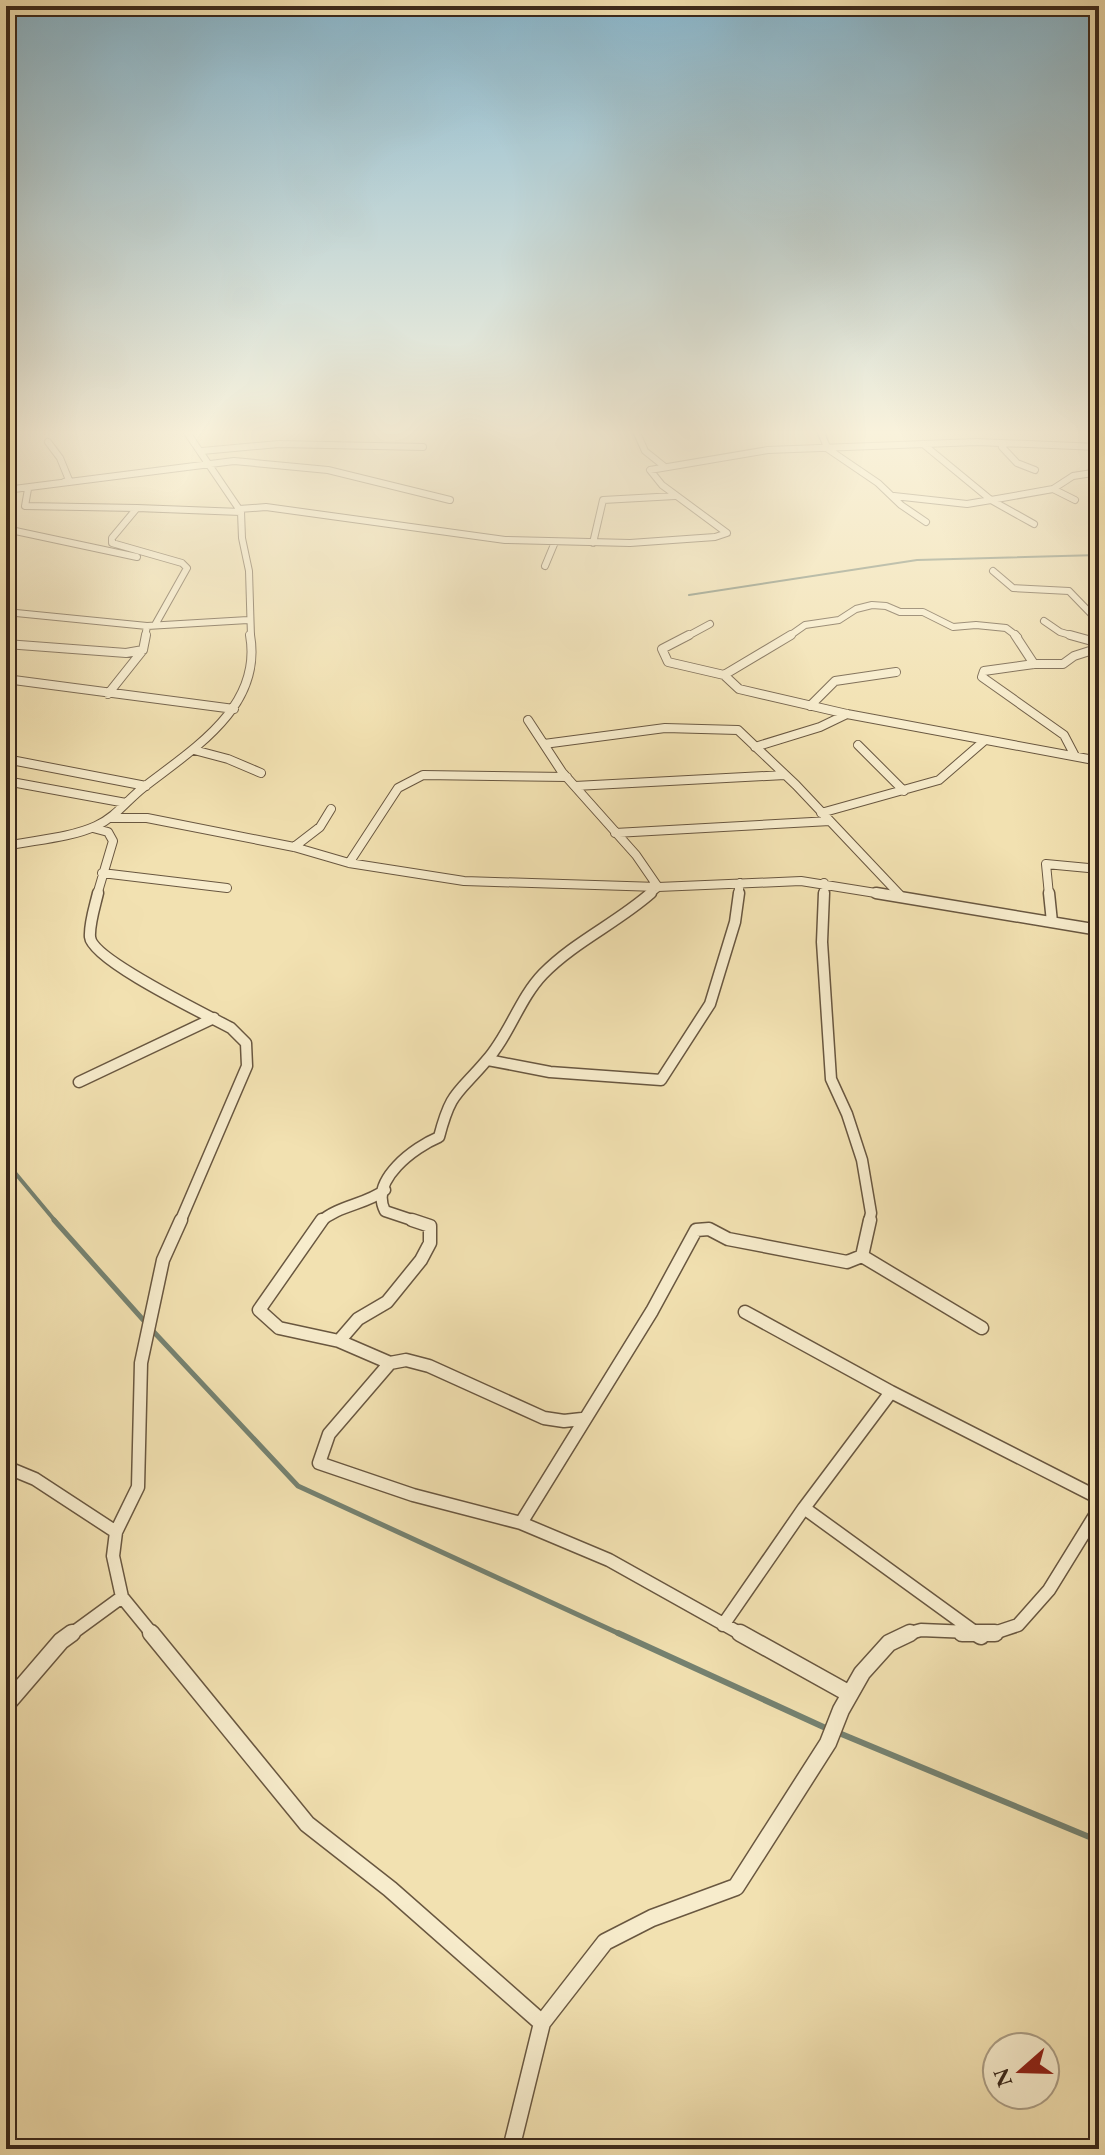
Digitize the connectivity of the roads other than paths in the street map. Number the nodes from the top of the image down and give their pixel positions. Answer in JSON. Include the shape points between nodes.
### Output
{"nodes":[{"id":1,"x":17,"y":532,"type":"edge"},
{"id":2,"x":119,"y":532,"type":"edge"},
{"id":3,"x":242,"y":532,"type":"edge"},
{"id":4,"x":434,"y":532,"type":"edge"},
{"id":5,"x":596,"y":532,"type":"edge"},
{"id":6,"x":726,"y":532,"type":"edge"},
{"id":7,"x":555,"y":542,"type":"junction"},
{"id":8,"x":593,"y":543,"type":"junction"},
{"id":9,"x":164,"y":558,"type":"junction"},
{"id":10,"x":545,"y":566,"type":"dead end"},
{"id":11,"x":993,"y":571,"type":"dead end"},
{"id":12,"x":6,"y":612,"type":"edge"},
{"id":13,"x":248,"y":620,"type":"junction"},
{"id":14,"x":1044,"y":621,"type":"dead end"},
{"id":15,"x":1099,"y":622,"type":"edge"},
{"id":16,"x":710,"y":624,"type":"dead end"},
{"id":17,"x":151,"y":626,"type":"junction"},
{"id":18,"x":6,"y":644,"type":"edge"},
{"id":19,"x":1099,"y":645,"type":"edge"},
{"id":20,"x":143,"y":650,"type":"junction"},
{"id":21,"x":1034,"y":664,"type":"junction"},
{"id":22,"x":896,"y":672,"type":"dead end"},
{"id":23,"x":724,"y":675,"type":"junction"},
{"id":24,"x":6,"y":679,"type":"edge"},
{"id":25,"x":108,"y":694,"type":"junction"},
{"id":26,"x":810,"y":706,"type":"junction"},
{"id":27,"x":234,"y":709,"type":"junction"},
{"id":28,"x":847,"y":714,"type":"junction"},
{"id":29,"x":528,"y":720,"type":"dead end"},
{"id":30,"x":984,"y":741,"type":"junction"},
{"id":31,"x":544,"y":744,"type":"junction"},
{"id":32,"x":858,"y":745,"type":"dead end"},
{"id":33,"x":755,"y":747,"type":"junction"},
{"id":34,"x":194,"y":750,"type":"junction"},
{"id":35,"x":1075,"y":756,"type":"junction"},
{"id":36,"x":6,"y":759,"type":"edge"},
{"id":37,"x":1099,"y":761,"type":"edge"},
{"id":38,"x":261,"y":773,"type":"dead end"},
{"id":39,"x":785,"y":775,"type":"junction"},
{"id":40,"x":6,"y":781,"type":"edge"},
{"id":41,"x":571,"y":782,"type":"junction"},
{"id":42,"x":146,"y":786,"type":"junction"},
{"id":43,"x":904,"y":791,"type":"junction"},
{"id":44,"x":126,"y":803,"type":"junction"},
{"id":45,"x":331,"y":809,"type":"dead end"},
{"id":46,"x":821,"y":813,"type":"junction"},
{"id":47,"x":112,"y":818,"type":"junction"},
{"id":48,"x":830,"y":821,"type":"junction"},
{"id":49,"x":93,"y":828,"type":"junction"},
{"id":50,"x":615,"y":833,"type":"junction"},
{"id":51,"x":6,"y":846,"type":"edge"},
{"id":52,"x":294,"y":847,"type":"junction"},
{"id":53,"x":349,"y":863,"type":"junction"},
{"id":54,"x":1099,"y":869,"type":"edge"},
{"id":55,"x":102,"y":873,"type":"junction"},
{"id":56,"x":740,"y":883,"type":"junction"},
{"id":57,"x":824,"y":883,"type":"junction"},
{"id":58,"x":658,"y":887,"type":"junction"},
{"id":59,"x":227,"y":888,"type":"dead end"},
{"id":60,"x":900,"y":895,"type":"junction"},
{"id":61,"x":1052,"y":922,"type":"junction"},
{"id":62,"x":1099,"y":930,"type":"edge"},
{"id":63,"x":214,"y":1018,"type":"junction"},
{"id":64,"x":488,"y":1060,"type":"junction"},
{"id":65,"x":79,"y":1082,"type":"dead end"},
{"id":66,"x":385,"y":1189,"type":"junction"},
{"id":67,"x":862,"y":1256,"type":"junction"},
{"id":68,"x":745,"y":1312,"type":"dead end"},
{"id":69,"x":982,"y":1328,"type":"dead end"},
{"id":70,"x":339,"y":1341,"type":"junction"},
{"id":71,"x":390,"y":1363,"type":"junction"},
{"id":72,"x":891,"y":1392,"type":"junction"},
{"id":73,"x":582,"y":1419,"type":"junction"},
{"id":74,"x":6,"y":1467,"type":"edge"},
{"id":75,"x":1099,"y":1498,"type":"edge"},
{"id":76,"x":804,"y":1508,"type":"junction"},
{"id":77,"x":1099,"y":1509,"type":"edge"},
{"id":78,"x":521,"y":1523,"type":"junction"},
{"id":79,"x":116,"y":1532,"type":"junction"},
{"id":80,"x":122,"y":1597,"type":"junction"},
{"id":81,"x":723,"y":1625,"type":"junction"},
{"id":82,"x":982,"y":1636,"type":"junction"},
{"id":83,"x":848,"y":1693,"type":"junction"},
{"id":84,"x":6,"y":1705,"type":"edge"},
{"id":85,"x":542,"y":2023,"type":"junction"},
{"id":86,"x":511,"y":2149,"type":"edge"}],
"edges":[{"from":1,"to":9,"type":"street","via":[[117,554]]},
{"from":2,"to":9,"type":"street","via":[[111,542]]},
{"from":3,"to":13,"type":"street","via":[[249,578]]},
{"from":4,"to":7,"type":"street"},
{"from":5,"to":8,"type":"street"},
{"from":6,"to":8,"type":"street"},
{"from":7,"to":8,"type":"street"},
{"from":7,"to":10,"type":"street"},
{"from":9,"to":17,"type":"street","via":[[187,568]]},
{"from":11,"to":15,"type":"street","via":[[1013,588],[1069,591]]},
{"from":12,"to":17,"type":"street"},
{"from":13,"to":17,"type":"street"},
{"from":13,"to":27,"type":"street","via":[[251,667]]},
{"from":14,"to":19,"type":"street"},
{"from":16,"to":23,"type":"street","via":[[662,649],[668,662]]},
{"from":17,"to":20,"type":"street"},
{"from":18,"to":20,"type":"street","via":[[124,654]]},
{"from":19,"to":21,"type":"street","via":[[1063,664]]},
{"from":20,"to":25,"type":"street"},
{"from":21,"to":23,"type":"street","via":[[1020,638],[1006,628],[953,627],[923,612],[872,605],[839,620],[805,625]]},
{"from":21,"to":35,"type":"street","via":[[984,671],[982,677],[1064,735]]},
{"from":22,"to":26,"type":"street","via":[[835,681]]},
{"from":23,"to":26,"type":"street","via":[[739,689]]},
{"from":24,"to":25,"type":"street"},
{"from":25,"to":27,"type":"street"},
{"from":26,"to":28,"type":"street"},
{"from":27,"to":34,"type":"street"},
{"from":28,"to":30,"type":"street"},
{"from":28,"to":33,"type":"street"},
{"from":29,"to":31,"type":"street"},
{"from":30,"to":35,"type":"street"},
{"from":30,"to":43,"type":"street","via":[[939,780]]},
{"from":31,"to":33,"type":"street","via":[[665,728],[738,730]]},
{"from":31,"to":41,"type":"street"},
{"from":32,"to":43,"type":"street"},
{"from":33,"to":39,"type":"street"},
{"from":34,"to":38,"type":"street"},
{"from":34,"to":42,"type":"street"},
{"from":35,"to":37,"type":"street"},
{"from":36,"to":42,"type":"street"},
{"from":39,"to":41,"type":"street"},
{"from":39,"to":46,"type":"street"},
{"from":40,"to":44,"type":"street"},
{"from":41,"to":50,"type":"street"},
{"from":41,"to":53,"type":"street","via":[[423,775],[398,788]]},
{"from":42,"to":44,"type":"street"},
{"from":43,"to":46,"type":"street"},
{"from":44,"to":47,"type":"street"},
{"from":45,"to":52,"type":"street","via":[[320,827]]},
{"from":46,"to":48,"type":"street"},
{"from":47,"to":49,"type":"street"},
{"from":47,"to":52,"type":"street","via":[[147,818]]},
{"from":48,"to":50,"type":"street"},
{"from":48,"to":60,"type":"street"},
{"from":49,"to":51,"type":"street"},
{"from":49,"to":55,"type":"street","via":[[108,832],[113,841]]},
{"from":50,"to":58,"type":"street"},
{"from":52,"to":53,"type":"street"},
{"from":53,"to":58,"type":"street","via":[[464,881]]},
{"from":54,"to":61,"type":"street","via":[[1046,864]]},
{"from":55,"to":59,"type":"street"},
{"from":55,"to":63,"type":"street","via":[[93,945],[110,962]]},
{"from":56,"to":57,"type":"street"},
{"from":56,"to":58,"type":"street"},
{"from":56,"to":64,"type":"street","via":[[735,922],[710,1004],[661,1080],[550,1072]]},
{"from":57,"to":60,"type":"street"},
{"from":57,"to":67,"type":"street","via":[[822,942],[831,1079],[862,1160],[871,1213]]},
{"from":58,"to":64,"type":"street","via":[[542,975]]},
{"from":60,"to":61,"type":"street"},
{"from":61,"to":62,"type":"street"},
{"from":63,"to":65,"type":"street"},
{"from":63,"to":79,"type":"street","via":[[246,1043],[247,1066],[163,1260],[141,1363],[138,1487]]},
{"from":64,"to":66,"type":"street","via":[[448,1103],[439,1137],[413,1151]]},
{"from":66,"to":70,"type":"street","via":[[385,1211],[426,1223],[430,1243],[387,1302],[358,1319]]},
{"from":66,"to":70,"type":"street","via":[[370,1202],[334,1212],[319,1223],[259,1310],[279,1328]]},
{"from":67,"to":69,"type":"street"},
{"from":67,"to":73,"type":"street","via":[[847,1262],[696,1230],[652,1311]]},
{"from":68,"to":72,"type":"street"},
{"from":70,"to":71,"type":"street"},
{"from":71,"to":73,"type":"street","via":[[406,1360],[429,1366],[544,1418]]},
{"from":71,"to":78,"type":"street","via":[[326,1437],[319,1463]]},
{"from":72,"to":75,"type":"street"},
{"from":72,"to":76,"type":"street"},
{"from":73,"to":78,"type":"street","via":[[578,1435]]},
{"from":74,"to":79,"type":"street","via":[[26,1472]]},
{"from":76,"to":81,"type":"street"},
{"from":76,"to":82,"type":"street"},
{"from":77,"to":82,"type":"street","via":[[1022,1623]]},
{"from":78,"to":81,"type":"street","via":[[609,1560]]},
{"from":79,"to":80,"type":"street","via":[[113,1556]]},
{"from":80,"to":84,"type":"street","via":[[61,1641]]},
{"from":80,"to":85,"type":"street","via":[[307,1824],[390,1889]]},
{"from":81,"to":83,"type":"street"},
{"from":82,"to":83,"type":"street","via":[[918,1629],[899,1636],[880,1651]]},
{"from":83,"to":85,"type":"street","via":[[828,1743],[736,1887],[605,1942]]},
{"from":85,"to":86,"type":"street"}]}
